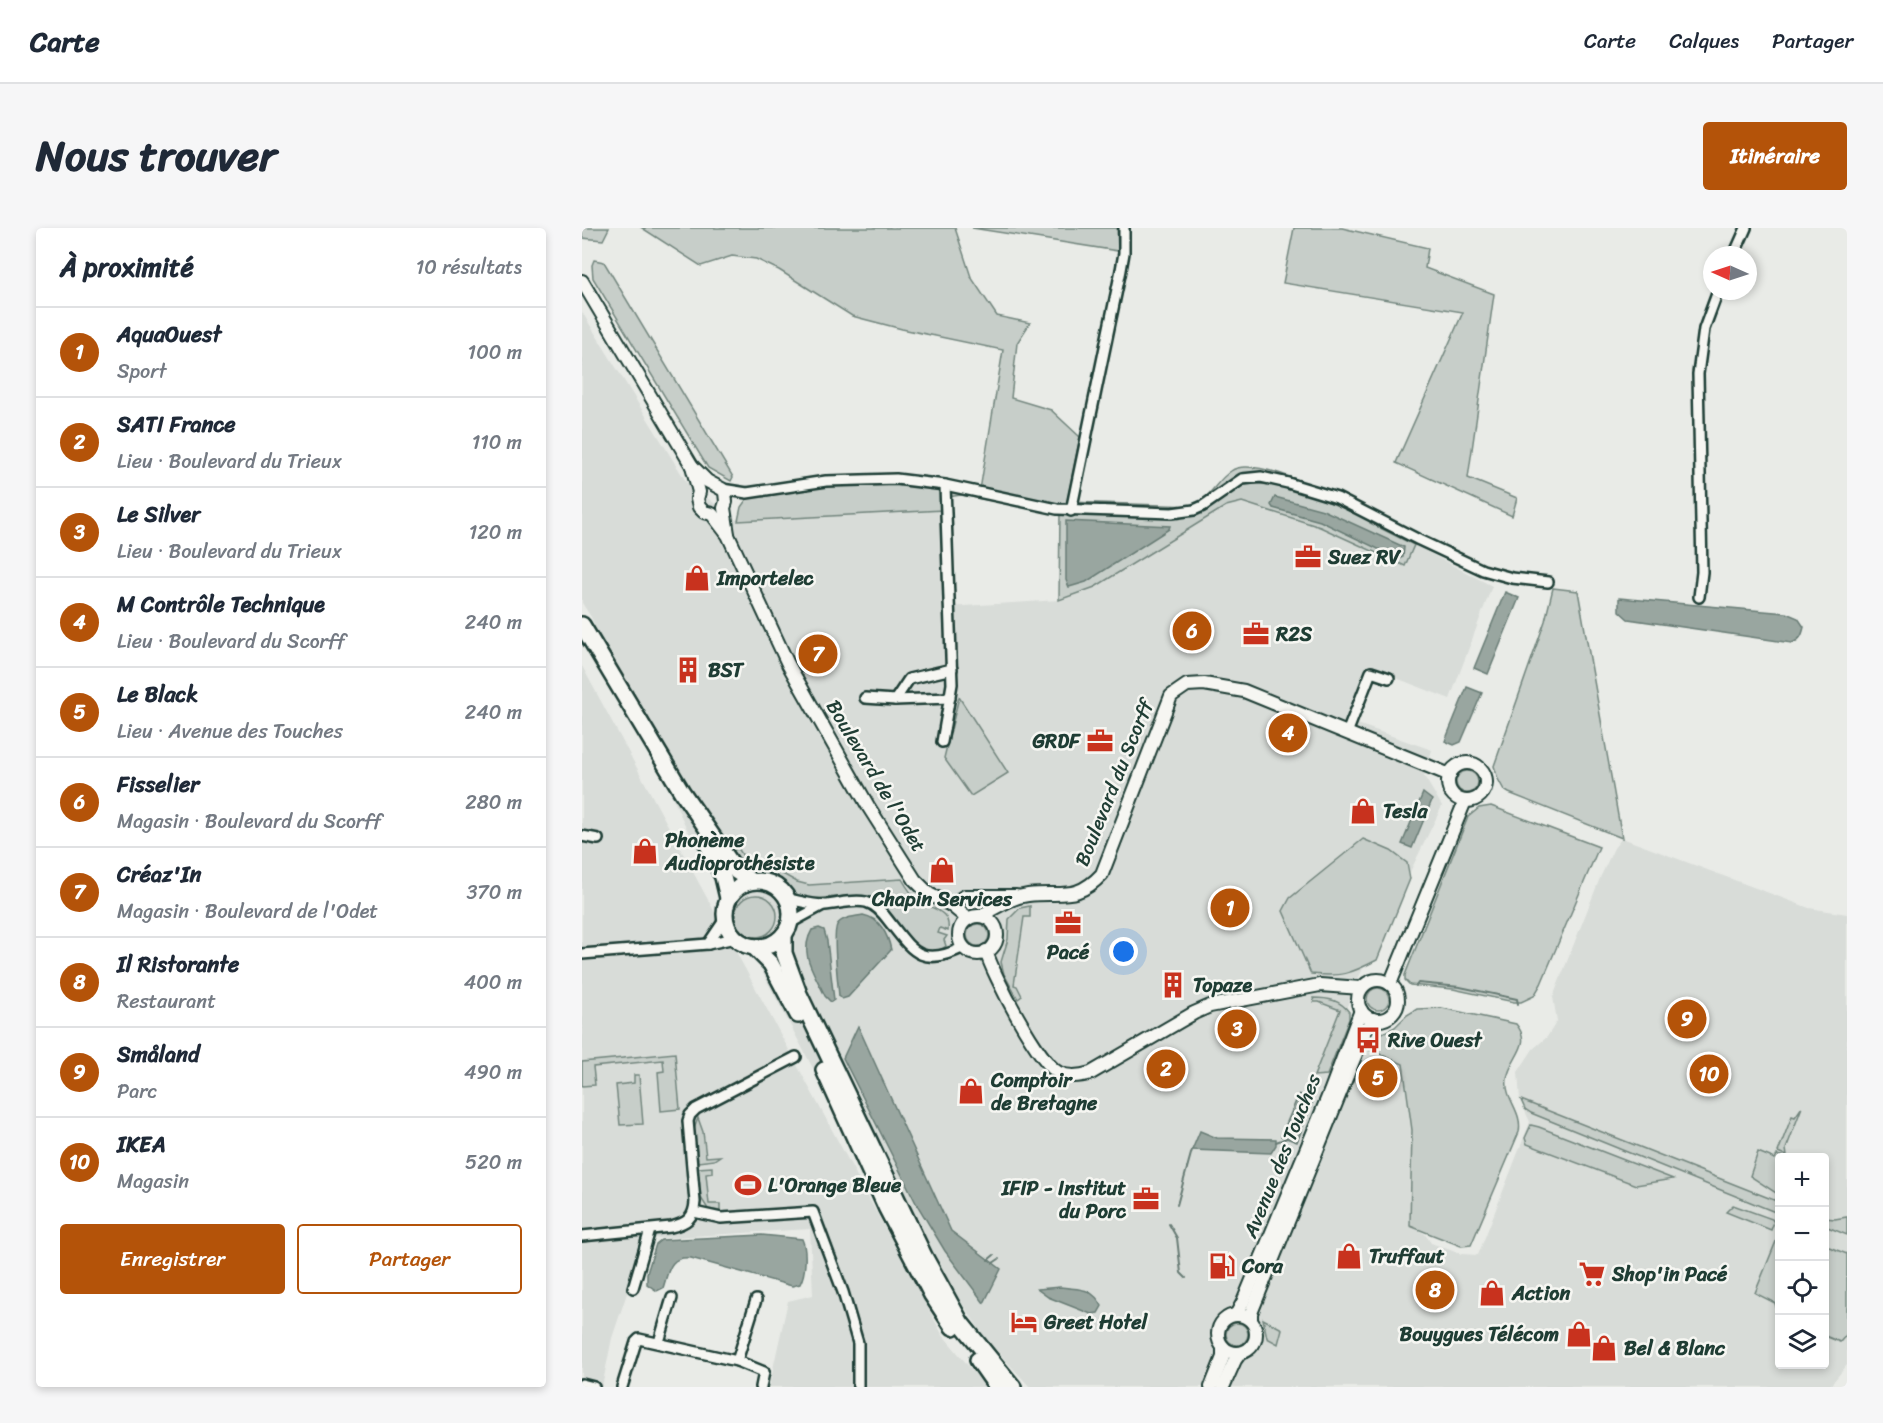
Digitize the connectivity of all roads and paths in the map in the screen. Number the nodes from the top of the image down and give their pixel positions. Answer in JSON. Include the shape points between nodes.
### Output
{"nodes":[{"id":1,"x":1124,"y":228,"type":"edge"},
{"id":2,"x":1746,"y":228,"type":"edge"},
{"id":3,"x":1738,"y":246,"type":"edge"},
{"id":4,"x":582,"y":281,"type":"edge"},
{"id":5,"x":1715,"y":300,"type":"edge"},
{"id":6,"x":692,"y":466,"type":"junction"},
{"id":7,"x":945,"y":485,"type":"junction"},
{"id":8,"x":717,"y":487,"type":"junction"},
{"id":9,"x":699,"y":492,"type":"junction"},
{"id":10,"x":747,"y":493,"type":"junction"},
{"id":11,"x":725,"y":505,"type":"junction"},
{"id":12,"x":1071,"y":511,"type":"junction"},
{"id":13,"x":712,"y":514,"type":"junction"},
{"id":14,"x":728,"y":535,"type":"junction"},
{"id":15,"x":1548,"y":582,"type":"dead end"},
{"id":16,"x":1700,"y":597,"type":"dead end"},
{"id":17,"x":582,"y":625,"type":"edge"},
{"id":18,"x":951,"y":669,"type":"junction"},
{"id":19,"x":1389,"y":678,"type":"dead end"},
{"id":20,"x":865,"y":698,"type":"dead end"},
{"id":21,"x":950,"y":698,"type":"junction"},
{"id":22,"x":894,"y":700,"type":"junction"},
{"id":23,"x":1347,"y":733,"type":"junction"},
{"id":24,"x":942,"y":742,"type":"dead end"},
{"id":25,"x":1450,"y":775,"type":"junction"},
{"id":26,"x":682,"y":792,"type":"junction"},
{"id":27,"x":1465,"y":801,"type":"junction"},
{"id":28,"x":582,"y":836,"type":"edge"},
{"id":29,"x":598,"y":838,"type":"dead end"},
{"id":30,"x":751,"y":881,"type":"junction"},
{"id":31,"x":728,"y":898,"type":"junction"},
{"id":32,"x":788,"y":899,"type":"junction"},
{"id":33,"x":1016,"y":899,"type":"junction"},
{"id":34,"x":824,"y":905,"type":"junction"},
{"id":35,"x":951,"y":905,"type":"junction"},
{"id":36,"x":974,"y":917,"type":"junction"},
{"id":37,"x":725,"y":919,"type":"junction"},
{"id":38,"x":787,"y":929,"type":"junction"},
{"id":39,"x":996,"y":932,"type":"junction"},
{"id":40,"x":735,"y":938,"type":"junction"},
{"id":41,"x":708,"y":944,"type":"junction"},
{"id":42,"x":754,"y":947,"type":"junction"},
{"id":43,"x":964,"y":947,"type":"junction"},
{"id":44,"x":986,"y":951,"type":"junction"},
{"id":45,"x":582,"y":954,"type":"edge"},
{"id":46,"x":1390,"y":984,"type":"junction"},
{"id":47,"x":1332,"y":985,"type":"junction"},
{"id":48,"x":1361,"y":988,"type":"junction"},
{"id":49,"x":1359,"y":1006,"type":"junction"},
{"id":50,"x":1373,"y":1019,"type":"junction"},
{"id":51,"x":796,"y":1057,"type":"dead end"},
{"id":52,"x":694,"y":1212,"type":"junction"},
{"id":53,"x":650,"y":1230,"type":"junction"},
{"id":54,"x":582,"y":1236,"type":"edge"},
{"id":55,"x":633,"y":1288,"type":"dead end"},
{"id":56,"x":672,"y":1298,"type":"dead end"},
{"id":57,"x":756,"y":1300,"type":"dead end"},
{"id":58,"x":1236,"y":1315,"type":"junction"},
{"id":59,"x":1251,"y":1320,"type":"junction"},
{"id":60,"x":659,"y":1342,"type":"junction"},
{"id":61,"x":1223,"y":1347,"type":"junction"},
{"id":62,"x":1240,"y":1353,"type":"junction"},
{"id":63,"x":737,"y":1361,"type":"junction"},
{"id":64,"x":582,"y":1384,"type":"edge"},
{"id":65,"x":1007,"y":1385,"type":"edge"},
{"id":66,"x":594,"y":1387,"type":"edge"},
{"id":67,"x":622,"y":1387,"type":"edge"},
{"id":68,"x":761,"y":1387,"type":"edge"},
{"id":69,"x":858,"y":1387,"type":"edge"},
{"id":70,"x":1211,"y":1387,"type":"edge"},
{"id":71,"x":1222,"y":1387,"type":"edge"}],
"edges":[{"from":1,"to":12,"type":"street","via":[[1124,254]]},
{"from":2,"to":3,"type":"street"},
{"from":4,"to":6,"type":"street","name":"Boulevard de l'Odet"},
{"from":5,"to":16,"type":"street","via":[[1704,328],[1699,366]]},
{"from":6,"to":8,"type":"street","name":"Boulevard de l'Odet"},
{"from":6,"to":9,"type":"street","name":"Boulevard de l'Odet"},
{"from":7,"to":10,"type":"street","via":[[896,479],[826,481]]},
{"from":7,"to":12,"type":"street"},
{"from":7,"to":18,"type":"street"},
{"from":8,"to":9,"type":"street","via":[[705,486]]},
{"from":8,"to":10,"type":"street"},
{"from":8,"to":11,"type":"street","name":"Boulevard de l'Odet","via":[[725,492]]},
{"from":9,"to":13,"type":"street","name":"Boulevard de l'Odet","via":[[699,507]]},
{"from":10,"to":11,"type":"street"},
{"from":11,"to":13,"type":"street"},
{"from":11,"to":14,"type":"street","name":"Boulevard de l'Odet"},
{"from":12,"to":15,"type":"street","via":[[1183,512],[1203,506],[1242,479],[1261,477],[1342,500],[1483,570]]},
{"from":13,"to":14,"type":"street","name":"Boulevard de l'Odet"},
{"from":14,"to":35,"type":"street","name":"Boulevard de l'Odet","via":[[788,664],[868,806],[915,880],[929,894]]},
{"from":17,"to":26,"type":"main road"},
{"from":18,"to":21,"type":"street"},
{"from":18,"to":22,"type":"street","via":[[909,679]]},
{"from":19,"to":23,"type":"street","via":[[1371,672]]},
{"from":20,"to":22,"type":"street"},
{"from":21,"to":22,"type":"street"},
{"from":21,"to":24,"type":"street"},
{"from":23,"to":25,"type":"street","name":"Boulevard du Scorff"},
{"from":23,"to":33,"type":"street","name":"Boulevard du Scorff","via":[[1244,691],[1187,685],[1171,696],[1102,874],[1090,887],[1072,894]]},
{"from":25,"to":27,"type":"street","via":[[1450,791]]},
{"from":25,"to":27,"type":"street","via":[[1456,767],[1468,764],[1483,772],[1485,785],[1481,795]]},
{"from":26,"to":30,"type":"main road","via":[[737,872]]},
{"from":26,"to":31,"type":"main road","via":[[717,861]]},
{"from":27,"to":46,"type":"street"},
{"from":28,"to":29,"type":"street"},
{"from":30,"to":31,"type":"main road","via":[[736,888]]},
{"from":30,"to":32,"type":"main road","via":[[770,883]]},
{"from":31,"to":37,"type":"main road"},
{"from":32,"to":34,"type":"street"},
{"from":32,"to":38,"type":"main road","via":[[791,915]]},
{"from":33,"to":35,"type":"street","via":[[1012,895],[965,896]]},
{"from":33,"to":36,"type":"street","name":"Boulevard du Scorff"},
{"from":33,"to":39,"type":"street","via":[[1001,915]]},
{"from":34,"to":38,"type":"street"},
{"from":34,"to":43,"type":"street","via":[[852,901],[875,906],[910,949],[925,956],[948,954]]},
{"from":35,"to":36,"type":"street","name":"Boulevard de l'Odet"},
{"from":36,"to":39,"type":"street","via":[[991,922]]},
{"from":36,"to":43,"type":"street","via":[[960,929]]},
{"from":37,"to":40,"type":"main road"},
{"from":37,"to":41,"type":"street"},
{"from":38,"to":42,"type":"main road","via":[[769,945]]},
{"from":38,"to":65,"type":"main road","via":[[784,953],[799,994],[924,1256],[961,1323]]},
{"from":39,"to":44,"type":"street","via":[[994,943]]},
{"from":40,"to":41,"type":"street"},
{"from":40,"to":42,"type":"main road"},
{"from":41,"to":45,"type":"street"},
{"from":42,"to":65,"type":"main road","via":[[771,964],[803,1026],[886,1207],[932,1295],[986,1370]]},
{"from":43,"to":44,"type":"street","via":[[975,953]]},
{"from":44,"to":47,"type":"street","via":[[991,969],[1050,1067],[1060,1074],[1080,1077],[1203,1009]]},
{"from":46,"to":48,"type":"street","via":[[1374,980]]},
{"from":46,"to":50,"type":"street","via":[[1396,993],[1395,1008],[1388,1017]]},
{"from":47,"to":48,"type":"street"},
{"from":47,"to":49,"type":"street"},
{"from":48,"to":49,"type":"street"},
{"from":49,"to":50,"type":"street"},
{"from":49,"to":58,"type":"street","name":"Avenue des Touches","via":[[1330,1092]]},
{"from":50,"to":59,"type":"street","name":"Avenue des Touches","via":[[1272,1260]]},
{"from":51,"to":52,"type":"street","via":[[690,1115]]},
{"from":52,"to":53,"type":"street","via":[[683,1224]]},
{"from":52,"to":69,"type":"street","via":[[721,1218],[813,1212],[858,1343]]},
{"from":53,"to":54,"type":"street"},
{"from":53,"to":55,"type":"street"},
{"from":56,"to":60,"type":"street"},
{"from":57,"to":63,"type":"street"},
{"from":58,"to":59,"type":"street"},
{"from":58,"to":61,"type":"street","via":[[1220,1326]]},
{"from":59,"to":62,"type":"street","via":[[1256,1339],[1248,1350]]},
{"from":60,"to":63,"type":"street"},
{"from":60,"to":67,"type":"street","via":[[636,1342]]},
{"from":61,"to":62,"type":"street"},
{"from":61,"to":70,"type":"street"},
{"from":62,"to":71,"type":"street"},
{"from":63,"to":68,"type":"street","via":[[764,1372]]},
{"from":64,"to":66,"type":"street"}]}
